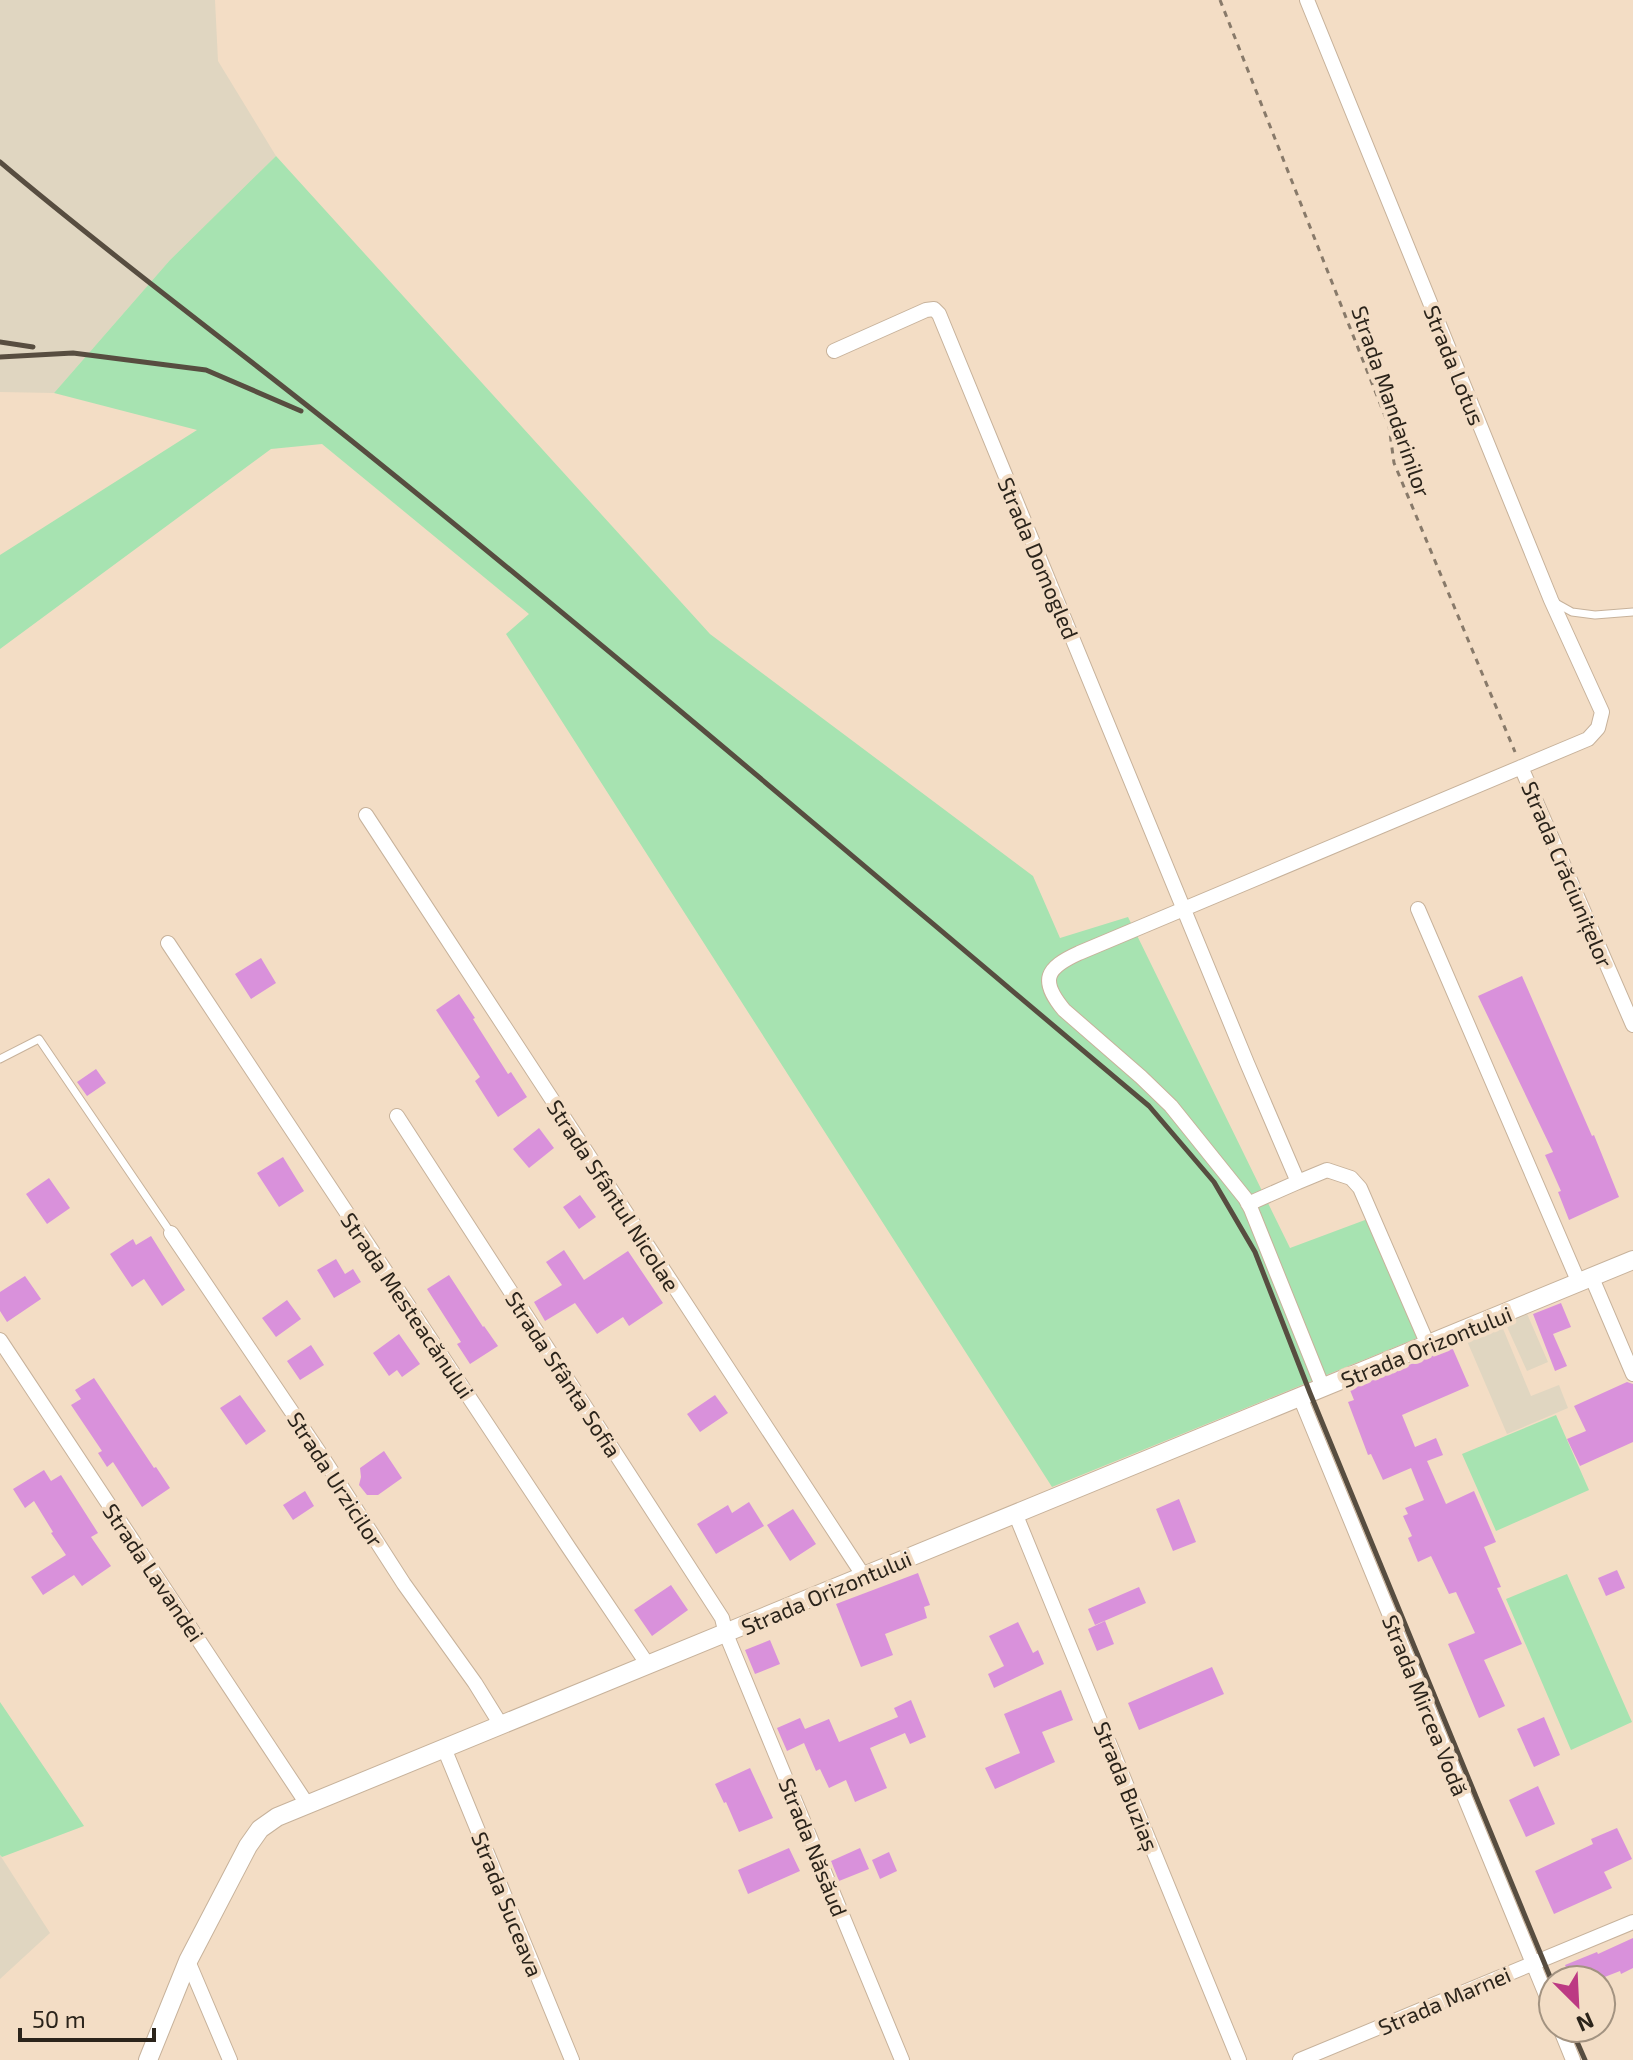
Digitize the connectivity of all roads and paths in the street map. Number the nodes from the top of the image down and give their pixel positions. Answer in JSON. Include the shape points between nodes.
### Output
{"nodes":[{"id":1,"x":1220,"y":0,"type":"edge"},
{"id":2,"x":1307,"y":0,"type":"edge"},
{"id":3,"x":834,"y":351,"type":"dead end"},
{"id":4,"x":1551,"y":600,"type":"junction"},
{"id":5,"x":1633,"y":612,"type":"edge"},
{"id":6,"x":1521,"y":767,"type":"junction"},
{"id":7,"x":366,"y":815,"type":"dead end"},
{"id":8,"x":1184,"y":909,"type":"junction"},
{"id":9,"x":1418,"y":909,"type":"dead end"},
{"id":10,"x":168,"y":943,"type":"dead end"},
{"id":11,"x":1633,"y":1025,"type":"edge"},
{"id":12,"x":0,"y":1059,"type":"edge"},
{"id":13,"x":397,"y":1116,"type":"dead end"},
{"id":14,"x":1298,"y":1182,"type":"junction"},
{"id":15,"x":1248,"y":1204,"type":"junction"},
{"id":16,"x":171,"y":1233,"type":"joint"},
{"id":17,"x":1633,"y":1260,"type":"edge"},
{"id":18,"x":1586,"y":1280,"type":"junction"},
{"id":19,"x":0,"y":1340,"type":"edge"},
{"id":20,"x":1428,"y":1345,"type":"junction"},
{"id":21,"x":1633,"y":1374,"type":"edge"},
{"id":22,"x":1323,"y":1388,"type":"junction"},
{"id":23,"x":1300,"y":1397,"type":"junction"},
{"id":24,"x":1015,"y":1513,"type":"junction"},
{"id":25,"x":863,"y":1575,"type":"junction"},
{"id":26,"x":726,"y":1634,"type":"junction"},
{"id":27,"x":648,"y":1665,"type":"junction"},
{"id":28,"x":501,"y":1725,"type":"junction"},
{"id":29,"x":444,"y":1748,"type":"junction"},
{"id":30,"x":307,"y":1804,"type":"junction"},
{"id":31,"x":1633,"y":1922,"type":"edge"},
{"id":32,"x":188,"y":1961,"type":"junction"},
{"id":33,"x":1532,"y":1963,"type":"junction"},
{"id":34,"x":1537,"y":1975,"type":"edge"},
{"id":35,"x":148,"y":2060,"type":"edge"},
{"id":36,"x":230,"y":2060,"type":"edge"},
{"id":37,"x":572,"y":2060,"type":"edge"},
{"id":38,"x":902,"y":2060,"type":"edge"},
{"id":39,"x":1239,"y":2060,"type":"edge"},
{"id":40,"x":1300,"y":2060,"type":"edge"}],
"edges":[{"from":1,"to":6,"type":"path","name":"Strada Mandarinilor","via":[[1389,426],[1394,463]]},
{"from":2,"to":4,"type":"street","name":"Strada Lotus"},
{"from":3,"to":8,"type":"street","name":"Strada Domogled","via":[[926,310],[939,314]]},
{"from":4,"to":5,"type":"lane","via":[[1572,612]]},
{"from":4,"to":6,"type":"street","name":"Strada Lotus","via":[[1602,712],[1588,739]]},
{"from":6,"to":8,"type":"street"},
{"from":6,"to":11,"type":"street","name":"Strada Crăciunițelor"},
{"from":7,"to":25,"type":"street","name":"Strada Sfântul Nicolae"},
{"from":8,"to":14,"type":"street"},
{"from":8,"to":15,"type":"street","via":[[1060,962],[1049,980],[1051,990],[1064,1010],[1171,1106]]},
{"from":9,"to":18,"type":"street"},
{"from":10,"to":27,"type":"street","name":"Strada Mesteacănului"},
{"from":12,"to":16,"type":"lane","via":[[39,1039]]},
{"from":13,"to":26,"type":"street","name":"Strada Sfânta Sofia","via":[[722,1618]]},
{"from":14,"to":15,"type":"street"},
{"from":14,"to":20,"type":"street","via":[[1327,1170],[1351,1178],[1360,1188]]},
{"from":15,"to":22,"type":"street"},
{"from":16,"to":28,"type":"street","name":"Strada Urzicilor"},
{"from":17,"to":18,"type":"street","name":"Strada Orizontului"},
{"from":18,"to":20,"type":"street","name":"Strada Orizontului"},
{"from":18,"to":21,"type":"street"},
{"from":19,"to":30,"type":"street","name":"Strada Lavandei"},
{"from":20,"to":22,"type":"street","name":"Strada Orizontului"},
{"from":22,"to":23,"type":"street","name":"Strada Orizontului"},
{"from":23,"to":24,"type":"street","name":"Strada Orizontului"},
{"from":23,"to":33,"type":"street","name":"Strada Mircea Vodă"},
{"from":24,"to":25,"type":"street","name":"Strada Orizontului"},
{"from":24,"to":39,"type":"street","name":"Strada Buziaș"},
{"from":25,"to":26,"type":"street","name":"Strada Orizontului"},
{"from":26,"to":27,"type":"street","name":"Strada Orizontului"},
{"from":26,"to":38,"type":"street","name":"Strada Năsăud"},
{"from":27,"to":28,"type":"street","name":"Strada Orizontului"},
{"from":28,"to":29,"type":"street","name":"Strada Orizontului"},
{"from":29,"to":30,"type":"street","name":"Strada Orizontului"},
{"from":29,"to":37,"type":"street","name":"Strada Suceava"},
{"from":30,"to":32,"type":"street","name":"Strada Orizontului","via":[[260,1829]]},
{"from":31,"to":33,"type":"street","name":"Strada Marnei"},
{"from":32,"to":35,"type":"street","name":"Strada Orizontului"},
{"from":32,"to":36,"type":"street"},
{"from":33,"to":34,"type":"street","name":"Strada Mircea Vodă"},
{"from":33,"to":40,"type":"street","name":"Strada Marnei"}]}
